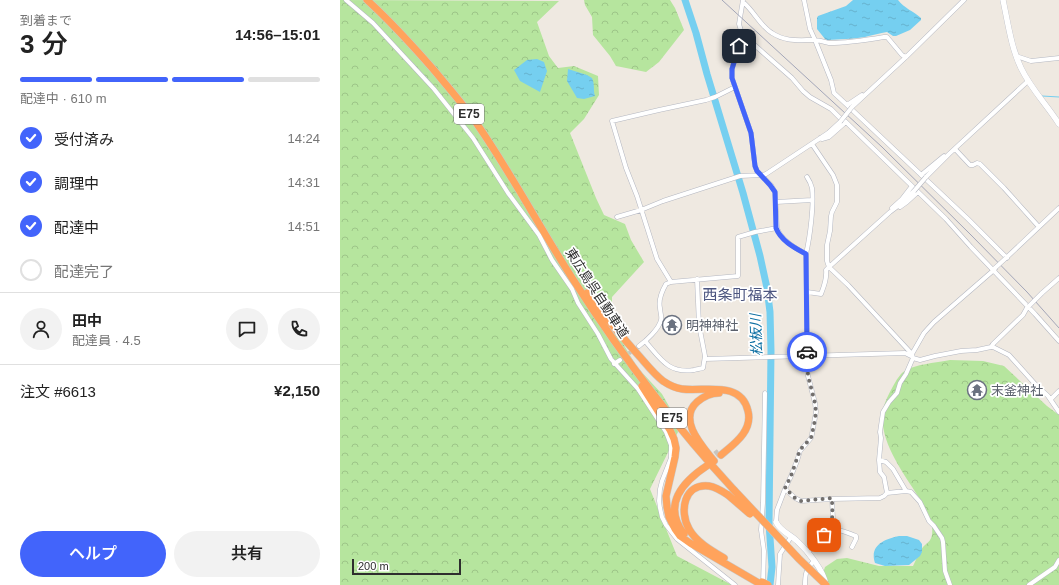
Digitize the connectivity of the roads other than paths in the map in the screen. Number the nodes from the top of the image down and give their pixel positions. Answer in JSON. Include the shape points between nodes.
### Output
{"nodes":[{"id":1,"x":346,"y":0,"type":"edge"},
{"id":2,"x":367,"y":0,"type":"edge"},
{"id":3,"x":804,"y":0,"type":"edge"},
{"id":4,"x":964,"y":0,"type":"edge"},
{"id":5,"x":1003,"y":0,"type":"edge"},
{"id":6,"x":743,"y":1,"type":"edge"},
{"id":7,"x":742,"y":34,"type":"junction"},
{"id":8,"x":816,"y":40,"type":"junction"},
{"id":9,"x":1016,"y":56,"type":"junction"},
{"id":10,"x":906,"y":57,"type":"junction"},
{"id":11,"x":1059,"y":58,"type":"edge"},
{"id":12,"x":1028,"y":81,"type":"junction"},
{"id":13,"x":735,"y":87,"type":"junction"},
{"id":14,"x":871,"y":89,"type":"junction"},
{"id":15,"x":847,"y":105,"type":"junction"},
{"id":16,"x":846,"y":122,"type":"junction"},
{"id":17,"x":1059,"y":124,"type":"edge"},
{"id":18,"x":819,"y":138,"type":"junction"},
{"id":19,"x":812,"y":144,"type":"junction"},
{"id":20,"x":955,"y":149,"type":"junction"},
{"id":21,"x":949,"y":154,"type":"junction"},
{"id":22,"x":756,"y":173,"type":"junction"},
{"id":23,"x":921,"y":175,"type":"junction"},
{"id":24,"x":762,"y":176,"type":"junction"},
{"id":25,"x":807,"y":177,"type":"dead end"},
{"id":26,"x":912,"y":186,"type":"junction"},
{"id":27,"x":916,"y":191,"type":"junction"},
{"id":28,"x":812,"y":200,"type":"junction"},
{"id":29,"x":776,"y":202,"type":"junction"},
{"id":30,"x":1059,"y":208,"type":"edge"},
{"id":31,"x":641,"y":210,"type":"junction"},
{"id":32,"x":890,"y":212,"type":"junction"},
{"id":33,"x":617,"y":217,"type":"dead end"},
{"id":34,"x":1039,"y":227,"type":"junction"},
{"id":35,"x":776,"y":228,"type":"junction"},
{"id":36,"x":550,"y":243,"type":"junction"},
{"id":37,"x":806,"y":254,"type":"junction"},
{"id":38,"x":1007,"y":258,"type":"junction"},
{"id":39,"x":830,"y":267,"type":"junction"},
{"id":40,"x":994,"y":269,"type":"junction"},
{"id":41,"x":1059,"y":278,"type":"edge"},
{"id":42,"x":697,"y":279,"type":"junction"},
{"id":43,"x":671,"y":282,"type":"junction"},
{"id":44,"x":807,"y":292,"type":"junction"},
{"id":45,"x":1028,"y":306,"type":"junction"},
{"id":46,"x":645,"y":341,"type":"junction"},
{"id":47,"x":1059,"y":341,"type":"edge"},
{"id":48,"x":615,"y":342,"type":"junction"},
{"id":49,"x":639,"y":346,"type":"tunnel mouth"},
{"id":50,"x":992,"y":347,"type":"junction"},
{"id":51,"x":913,"y":356,"type":"junction"},
{"id":52,"x":806,"y":357,"type":"junction"},
{"id":53,"x":705,"y":359,"type":"junction"},
{"id":54,"x":620,"y":360,"type":"tunnel mouth"},
{"id":55,"x":614,"y":364,"type":"junction"},
{"id":56,"x":1059,"y":391,"type":"edge"},
{"id":57,"x":765,"y":393,"type":"dead end"},
{"id":58,"x":1051,"y":400,"type":"junction"},
{"id":59,"x":1059,"y":412,"type":"edge"},
{"id":60,"x":879,"y":460,"type":"junction"},
{"id":61,"x":785,"y":488,"type":"junction"},
{"id":62,"x":732,"y":491,"type":"junction"},
{"id":63,"x":906,"y":491,"type":"junction"},
{"id":64,"x":888,"y":493,"type":"junction"},
{"id":65,"x":832,"y":498,"type":"junction"},
{"id":66,"x":776,"y":522,"type":"joint"},
{"id":67,"x":675,"y":529,"type":"junction"},
{"id":68,"x":828,"y":531,"type":"junction"},
{"id":69,"x":791,"y":537,"type":"junction"},
{"id":70,"x":852,"y":547,"type":"dead end"},
{"id":71,"x":808,"y":552,"type":"junction"},
{"id":72,"x":717,"y":554,"type":"junction"},
{"id":73,"x":799,"y":559,"type":"junction"},
{"id":74,"x":1059,"y":560,"type":"edge"},
{"id":75,"x":814,"y":561,"type":"junction"},
{"id":76,"x":805,"y":583,"type":"edge"},
{"id":77,"x":764,"y":584,"type":"edge"},
{"id":78,"x":735,"y":585,"type":"edge"},
{"id":79,"x":778,"y":585,"type":"edge"},
{"id":80,"x":808,"y":585,"type":"edge"},
{"id":81,"x":826,"y":585,"type":"edge"},
{"id":82,"x":950,"y":585,"type":"edge"},
{"id":83,"x":1028,"y":585,"type":"edge"}],
"edges":[{"from":1,"to":55,"type":"street","via":[[373,23],[434,89],[473,138],[508,193],[539,235]]},
{"from":2,"to":36,"type":"highway","name":"東広島呉自動車道","number":"E75","via":[[401,33],[476,123]]},
{"from":3,"to":8,"type":"street","via":[[810,29]]},
{"from":4,"to":10,"type":"street"},
{"from":5,"to":9,"type":"street"},
{"from":6,"to":7,"type":"street","via":[[739,24]]},
{"from":6,"to":8,"type":"street","via":[[773,34],[796,41]]},
{"from":7,"to":13,"type":"street","via":[[732,69]]},
{"from":7,"to":16,"type":"street","via":[[810,97]]},
{"from":8,"to":10,"type":"street","via":[[828,43],[852,42],[887,37]]},
{"from":8,"to":15,"type":"street","via":[[834,93]]},
{"from":9,"to":11,"type":"street","via":[[1031,61]]},
{"from":9,"to":12,"type":"street"},
{"from":10,"to":14,"type":"street"},
{"from":12,"to":17,"type":"street"},
{"from":12,"to":20,"type":"street"},
{"from":13,"to":22,"type":"street","via":[[751,133]]},
{"from":13,"to":31,"type":"street","via":[[706,100],[612,121]]},
{"from":14,"to":15,"type":"street"},
{"from":14,"to":18,"type":"street","bridge":true,"via":[[840,122]]},
{"from":15,"to":23,"type":"street"},
{"from":16,"to":18,"type":"street","via":[[828,137],[822,140]]},
{"from":16,"to":26,"type":"street"},
{"from":18,"to":19,"type":"street"},
{"from":19,"to":24,"type":"street"},
{"from":19,"to":39,"type":"street","via":[[837,185],[838,202],[832,212],[827,245],[827,261]]},
{"from":20,"to":21,"type":"street"},
{"from":20,"to":34,"type":"street","via":[[970,165],[980,164]]},
{"from":21,"to":23,"type":"street"},
{"from":21,"to":27,"type":"street","bridge":true},
{"from":22,"to":24,"type":"street"},
{"from":22,"to":31,"type":"street","via":[[662,201]]},
{"from":23,"to":38,"type":"street"},
{"from":24,"to":29,"type":"street","via":[[775,192]]},
{"from":25,"to":28,"type":"street","via":[[811,183]]},
{"from":26,"to":27,"type":"street"},
{"from":26,"to":32,"type":"street","via":[[889,210]]},
{"from":27,"to":32,"type":"street"},
{"from":27,"to":40,"type":"street"},
{"from":28,"to":29,"type":"street"},
{"from":28,"to":37,"type":"street"},
{"from":29,"to":35,"type":"street"},
{"from":30,"to":34,"type":"street"},
{"from":31,"to":33,"type":"street"},
{"from":31,"to":43,"type":"street","via":[[658,259]]},
{"from":32,"to":39,"type":"street"},
{"from":34,"to":38,"type":"street"},
{"from":35,"to":37,"type":"street","via":[[792,247]]},
{"from":35,"to":42,"type":"street","via":[[738,237],[738,276]]},
{"from":36,"to":48,"type":"highway","name":"東広島呉自動車道","number":"E75"},
{"from":36,"to":62,"type":"highway","via":[[600,310],[662,380],[683,389],[728,390],[737,394],[747,405],[749,419],[743,434],[720,454],[740,433],[745,416],[742,405],[728,395],[712,394],[695,403],[690,417],[690,424],[699,442]]},
{"from":37,"to":44,"type":"street"},
{"from":38,"to":40,"type":"street","bridge":true},
{"from":39,"to":44,"type":"street","via":[[826,270],[827,279],[821,294]]},
{"from":39,"to":51,"type":"street"},
{"from":40,"to":45,"type":"street"},
{"from":40,"to":51,"type":"street","via":[[934,322],[924,333]]},
{"from":41,"to":45,"type":"street","bridge":true},
{"from":42,"to":43,"type":"street"},
{"from":42,"to":53,"type":"street","via":[[699,325]]},
{"from":43,"to":46,"type":"street","via":[[666,284],[660,299],[661,320]]},
{"from":44,"to":52,"type":"street"},
{"from":45,"to":47,"type":"street"},
{"from":45,"to":50,"type":"street","via":[[1023,315]]},
{"from":46,"to":49,"type":"street"},
{"from":46,"to":53,"type":"street","via":[[665,363],[676,370],[703,368]]},
{"from":48,"to":62,"type":"highway","name":"東広島呉自動車道","number":"E75","via":[[670,416]]},
{"from":48,"to":67,"type":"highway","via":[[674,439],[675,457],[666,496],[669,517]]},
{"from":50,"to":51,"type":"street","via":[[920,360]]},
{"from":50,"to":58,"type":"street","via":[[1009,355]]},
{"from":51,"to":52,"type":"street","via":[[905,354]]},
{"from":51,"to":60,"type":"street","via":[[897,393],[883,412]]},
{"from":52,"to":53,"type":"street"},
{"from":52,"to":61,"type":"street","via":[[815,403],[814,425],[811,438],[800,450]]},
{"from":54,"to":55,"type":"street"},
{"from":55,"to":78,"type":"street","via":[[638,389],[669,438],[671,458],[662,480],[659,501],[666,525],[677,540]]},
{"from":56,"to":58,"type":"street"},
{"from":57,"to":77,"type":"street","via":[[761,530]]},
{"from":58,"to":59,"type":"street"},
{"from":60,"to":63,"type":"street","via":[[886,462],[893,469]]},
{"from":60,"to":64,"type":"street","via":[[880,472]]},
{"from":61,"to":65,"type":"street","via":[[801,501]]},
{"from":61,"to":66,"type":"street"},
{"from":62,"to":72,"type":"highway","via":[[708,486],[695,488],[686,498],[684,506],[683,513],[689,529]]},
{"from":62,"to":73,"type":"highway","bridge":true},
{"from":62,"to":73,"type":"highway","name":"東広島呉自動車道","number":"E75","bridge":true},
{"from":63,"to":64,"type":"street"},
{"from":63,"to":82,"type":"street","via":[[911,492],[920,502],[929,521],[944,542],[945,571]]},
{"from":64,"to":65,"type":"street","via":[[880,498]]},
{"from":65,"to":68,"type":"street","via":[[833,520]]},
{"from":66,"to":69,"type":"street","via":[[783,532]]},
{"from":67,"to":72,"type":"highway","via":[[671,508],[673,498],[686,478],[706,463],[680,490],[675,514],[678,525],[685,535]]},
{"from":67,"to":77,"type":"highway","via":[[690,544]]},
{"from":68,"to":70,"type":"street","via":[[835,529],[856,536]]},
{"from":68,"to":71,"type":"street"},
{"from":69,"to":71,"type":"street"},
{"from":69,"to":79,"type":"street","via":[[780,554]]},
{"from":71,"to":75,"type":"street"},
{"from":72,"to":77,"type":"highway"},
{"from":73,"to":81,"type":"highway","name":"東広島呉自動車道","number":"E75","bridge":true},
{"from":74,"to":83,"type":"street","via":[[1055,567]]},
{"from":75,"to":76,"type":"street","via":[[807,568]]},
{"from":75,"to":81,"type":"street"},
{"from":76,"to":80,"type":"street"}]}
